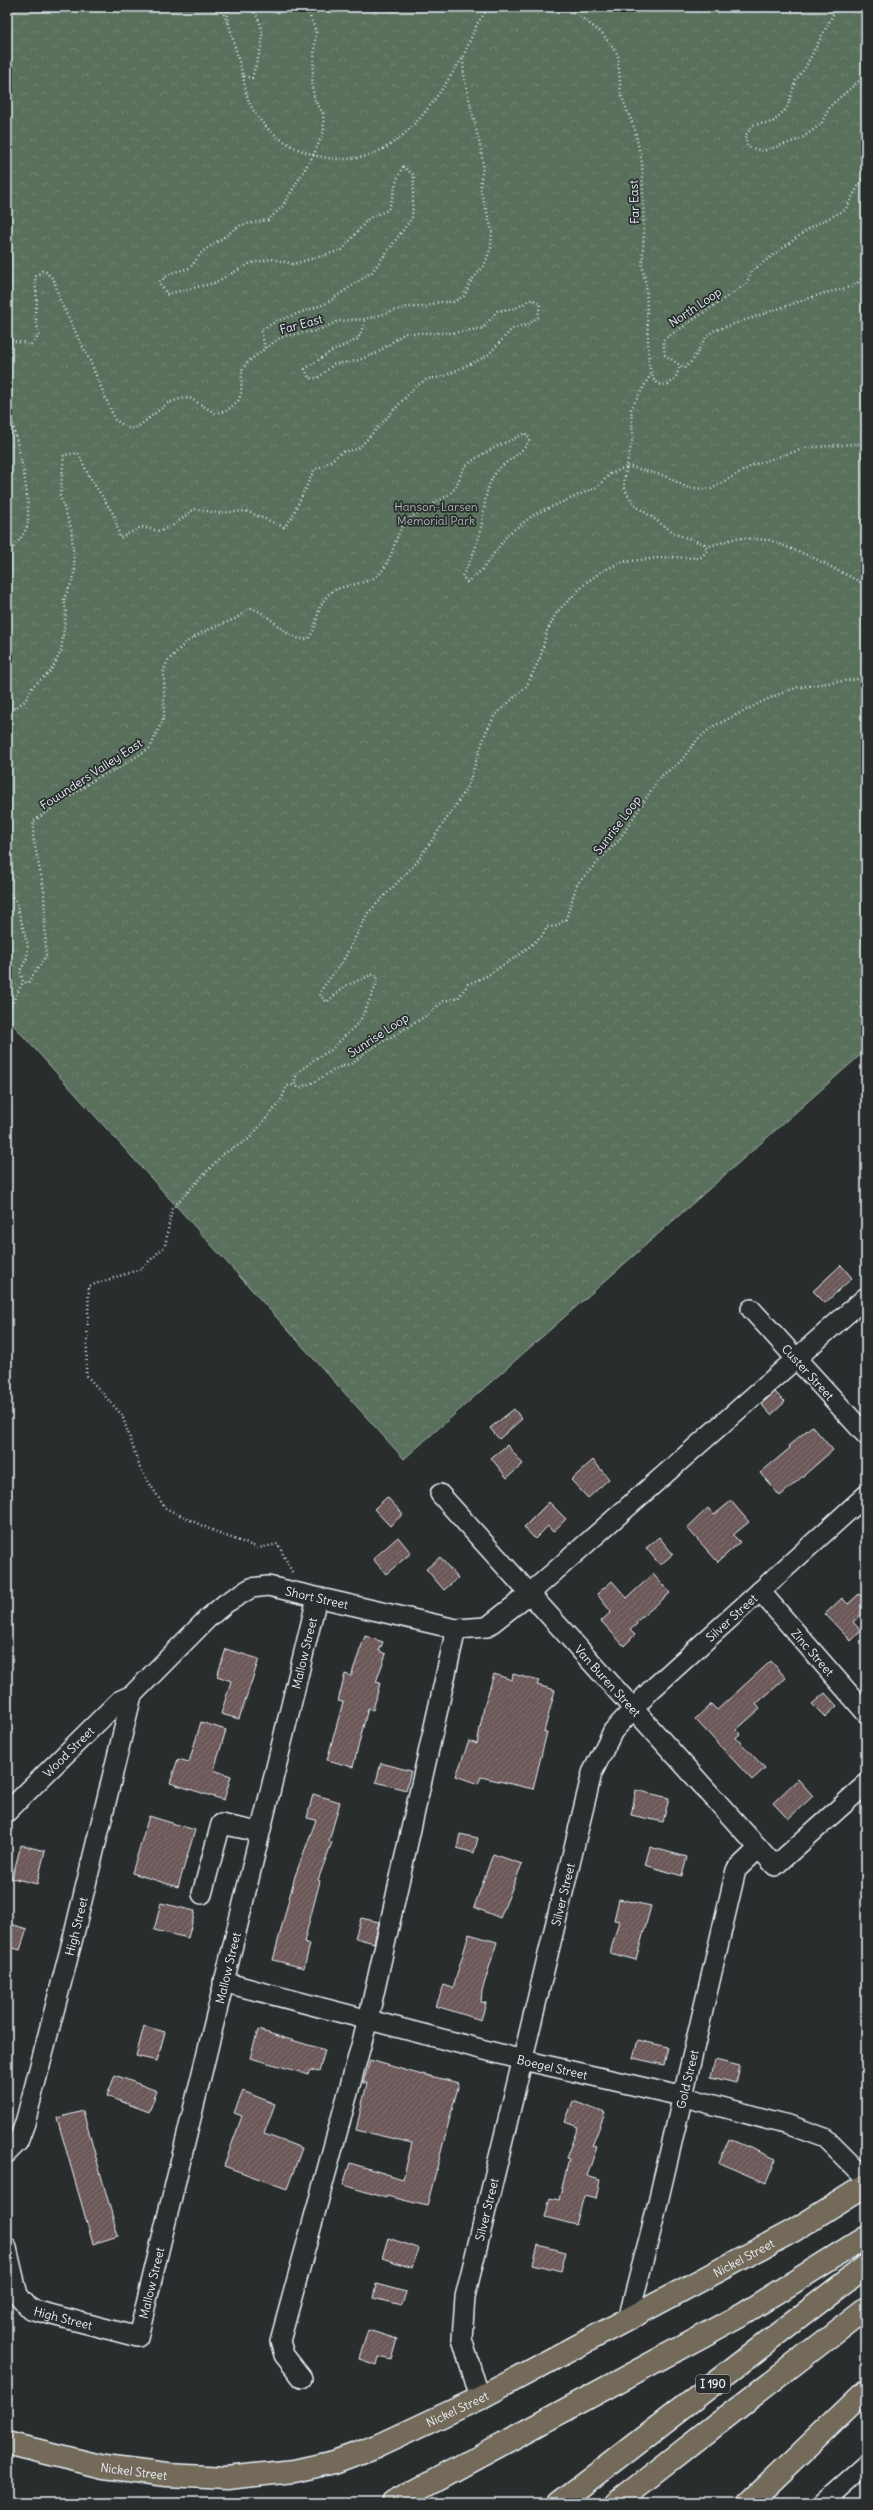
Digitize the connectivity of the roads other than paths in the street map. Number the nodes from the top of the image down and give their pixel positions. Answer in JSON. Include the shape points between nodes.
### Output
{"nodes":[{"id":1,"x":866,"y":1297,"type":"edge"},
{"id":2,"x":751,"y":1309,"type":"dead end"},
{"id":3,"x":796,"y":1359,"type":"junction"},
{"id":4,"x":866,"y":1435,"type":"edge"},
{"id":5,"x":440,"y":1494,"type":"dead end"},
{"id":6,"x":866,"y":1495,"type":"edge"},
{"id":7,"x":760,"y":1591,"type":"junction"},
{"id":8,"x":528,"y":1594,"type":"junction"},
{"id":9,"x":317,"y":1598,"type":"junction"},
{"id":10,"x":456,"y":1629,"type":"junction"},
{"id":11,"x":132,"y":1694,"type":"junction"},
{"id":12,"x":634,"y":1709,"type":"junction"},
{"id":13,"x":866,"y":1713,"type":"edge"},
{"id":14,"x":866,"y":1784,"type":"edge"},
{"id":15,"x":7,"y":1812,"type":"edge"},
{"id":16,"x":260,"y":1832,"type":"junction"},
{"id":17,"x":759,"y":1848,"type":"junction"},
{"id":18,"x":202,"y":1894,"type":"dead end"},
{"id":19,"x":223,"y":1982,"type":"junction"},
{"id":20,"x":368,"y":2020,"type":"junction"},
{"id":21,"x":523,"y":2060,"type":"junction"},
{"id":22,"x":681,"y":2096,"type":"junction"},
{"id":23,"x":7,"y":2153,"type":"edge"},
{"id":24,"x":866,"y":2179,"type":"edge"},
{"id":25,"x":866,"y":2185,"type":"edge"},
{"id":26,"x":866,"y":2236,"type":"edge"},
{"id":27,"x":7,"y":2248,"type":"edge"},
{"id":28,"x":866,"y":2266,"type":"edge"},
{"id":29,"x":866,"y":2308,"type":"edge"},
{"id":30,"x":628,"y":2319,"type":"junction"},
{"id":31,"x":138,"y":2337,"type":"joint"},
{"id":32,"x":302,"y":2378,"type":"dead end"},
{"id":33,"x":866,"y":2391,"type":"edge"},
{"id":34,"x":480,"y":2398,"type":"junction"},
{"id":35,"x":7,"y":2443,"type":"edge"},
{"id":36,"x":866,"y":2464,"type":"edge"},
{"id":37,"x":393,"y":2503,"type":"edge"},
{"id":38,"x":559,"y":2503,"type":"edge"},
{"id":39,"x":616,"y":2503,"type":"edge"},
{"id":40,"x":749,"y":2503,"type":"edge"},
{"id":41,"x":822,"y":2503,"type":"edge"}],
"edges":[{"from":1,"to":3,"type":"street","name":"Short Street"},
{"from":2,"to":3,"type":"street","name":"Custer Street"},
{"from":3,"to":4,"type":"street","name":"Custer Street"},
{"from":3,"to":8,"type":"street","name":"Short Street"},
{"from":5,"to":8,"type":"street","name":"Van Buren Street"},
{"from":6,"to":7,"type":"street","name":"Silver Street"},
{"from":7,"to":12,"type":"street","name":"Silver Street","via":[[651,1690]]},
{"from":7,"to":13,"type":"street","name":"Zinc Street"},
{"from":8,"to":10,"type":"street","name":"Short Street","via":[[487,1627]]},
{"from":8,"to":12,"type":"street","name":"Van Buren Street"},
{"from":9,"to":10,"type":"street","name":"Short Street"},
{"from":9,"to":11,"type":"street","name":"Short Street","via":[[268,1586],[251,1588],[226,1603],[207,1619]]},
{"from":9,"to":16,"type":"street","name":"Mallow Street"},
{"from":10,"to":20,"type":"street"},
{"from":11,"to":15,"type":"street","name":"Wood Street","via":[[119,1701]]},
{"from":11,"to":23,"type":"street","name":"High Street","via":[[74,1938],[25,2123],[18,2142]]},
{"from":12,"to":17,"type":"street","name":"Van Buren Street"},
{"from":12,"to":21,"type":"street","name":"Silver Street","via":[[613,1731],[592,1773]]},
{"from":14,"to":17,"type":"street","name":"Van Buren Street","via":[[775,1866]]},
{"from":16,"to":18,"type":"street","via":[[221,1824]]},
{"from":16,"to":19,"type":"street","name":"Mallow Street"},
{"from":17,"to":22,"type":"street","name":"Gold Street","via":[[736,1870]]},
{"from":19,"to":20,"type":"street","name":"Boegel Street"},
{"from":19,"to":31,"type":"street","name":"Mallow Street"},
{"from":20,"to":21,"type":"street","name":"Boegel Street"},
{"from":20,"to":32,"type":"street","via":[[280,2341],[284,2355]]},
{"from":21,"to":22,"type":"street","name":"Boegel Street"},
{"from":21,"to":34,"type":"street","name":"Silver Street","via":[[462,2318],[462,2340]]},
{"from":22,"to":24,"type":"street","name":"Boegel Street","via":[[792,2126],[825,2138]]},
{"from":22,"to":30,"type":"street","name":"Gold Street","via":[[653,2223]]},
{"from":25,"to":30,"type":"main road","name":"Nickel Street","via":[[793,2231]]},
{"from":26,"to":37,"type":"main road","via":[[741,2315]]},
{"from":27,"to":31,"type":"street","name":"High Street","via":[[18,2295],[30,2308]]},
{"from":28,"to":38,"type":"main road","number":"I 190"},
{"from":29,"to":39,"type":"main road","number":"I 190"},
{"from":30,"to":34,"type":"main road","name":"Nickel Street"},
{"from":33,"to":40,"type":"main road"},
{"from":34,"to":35,"type":"main road","name":"Nickel Street","via":[[380,2445],[334,2462],[294,2471],[226,2478],[167,2475],[104,2467]]},
{"from":36,"to":41,"type":"street"}]}
